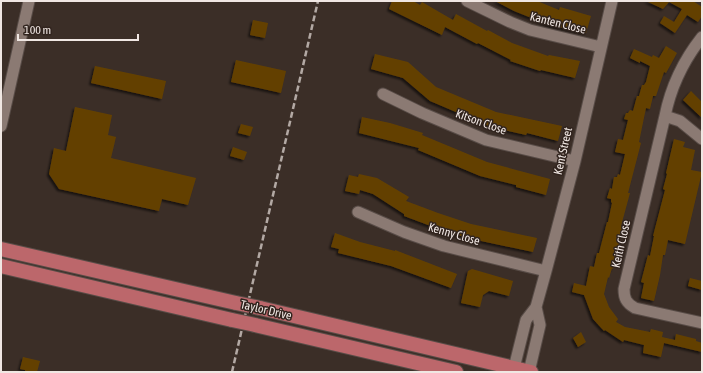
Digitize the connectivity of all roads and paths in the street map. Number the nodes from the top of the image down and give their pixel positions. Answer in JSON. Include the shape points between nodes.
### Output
{"nodes":[{"id":1,"x":29,"y":1,"type":"edge"},
{"id":2,"x":467,"y":1,"type":"edge"},
{"id":3,"x":612,"y":1,"type":"edge"},
{"id":4,"x":702,"y":37,"type":"edge"},
{"id":5,"x":601,"y":47,"type":"junction"},
{"id":6,"x":383,"y":94,"type":"dead end"},
{"id":7,"x":664,"y":116,"type":"junction"},
{"id":8,"x":1,"y":126,"type":"edge"},
{"id":9,"x":702,"y":139,"type":"edge"},
{"id":10,"x":575,"y":161,"type":"junction"},
{"id":11,"x":358,"y":212,"type":"dead end"},
{"id":12,"x":1,"y":250,"type":"edge"},
{"id":13,"x":1,"y":266,"type":"edge"},
{"id":14,"x":546,"y":270,"type":"junction"},
{"id":15,"x":536,"y":307,"type":"junction"},
{"id":16,"x":702,"y":324,"type":"edge"},
{"id":17,"x":513,"y":370,"type":"edge"},
{"id":18,"x":456,"y":372,"type":"edge"},
{"id":19,"x":529,"y":372,"type":"edge"}],
"edges":[{"from":1,"to":8,"type":"street"},
{"from":2,"to":5,"type":"street","name":"Kanten Close","via":[[530,30]]},
{"from":3,"to":5,"type":"street","name":"Kent Street"},
{"from":4,"to":7,"type":"street","name":"Keith Close","via":[[678,74]]},
{"from":5,"to":10,"type":"street","name":"Kent Street"},
{"from":6,"to":10,"type":"street","name":"Kitson Close","via":[[486,140]]},
{"from":7,"to":9,"type":"street","via":[[680,121]]},
{"from":7,"to":16,"type":"street","name":"Keith Close","via":[[624,294],[628,304],[634,308]]},
{"from":10,"to":14,"type":"street","name":"Kent Street"},
{"from":11,"to":14,"type":"street","name":"Kenny Close","via":[[444,246]]},
{"from":12,"to":17,"type":"main road","name":"Taylor Drive","bridge":true,"via":[[260,308]]},
{"from":13,"to":18,"type":"main road","name":"Taylor Drive","bridge":true},
{"from":14,"to":15,"type":"street","name":"Kent Street"},
{"from":15,"to":17,"type":"street","name":"Kent Street","via":[[526,320]]},
{"from":15,"to":19,"type":"street","name":"Kent Street","via":[[540,325]]},
{"from":17,"to":19,"type":"main road","name":"Taylor Drive"}]}
